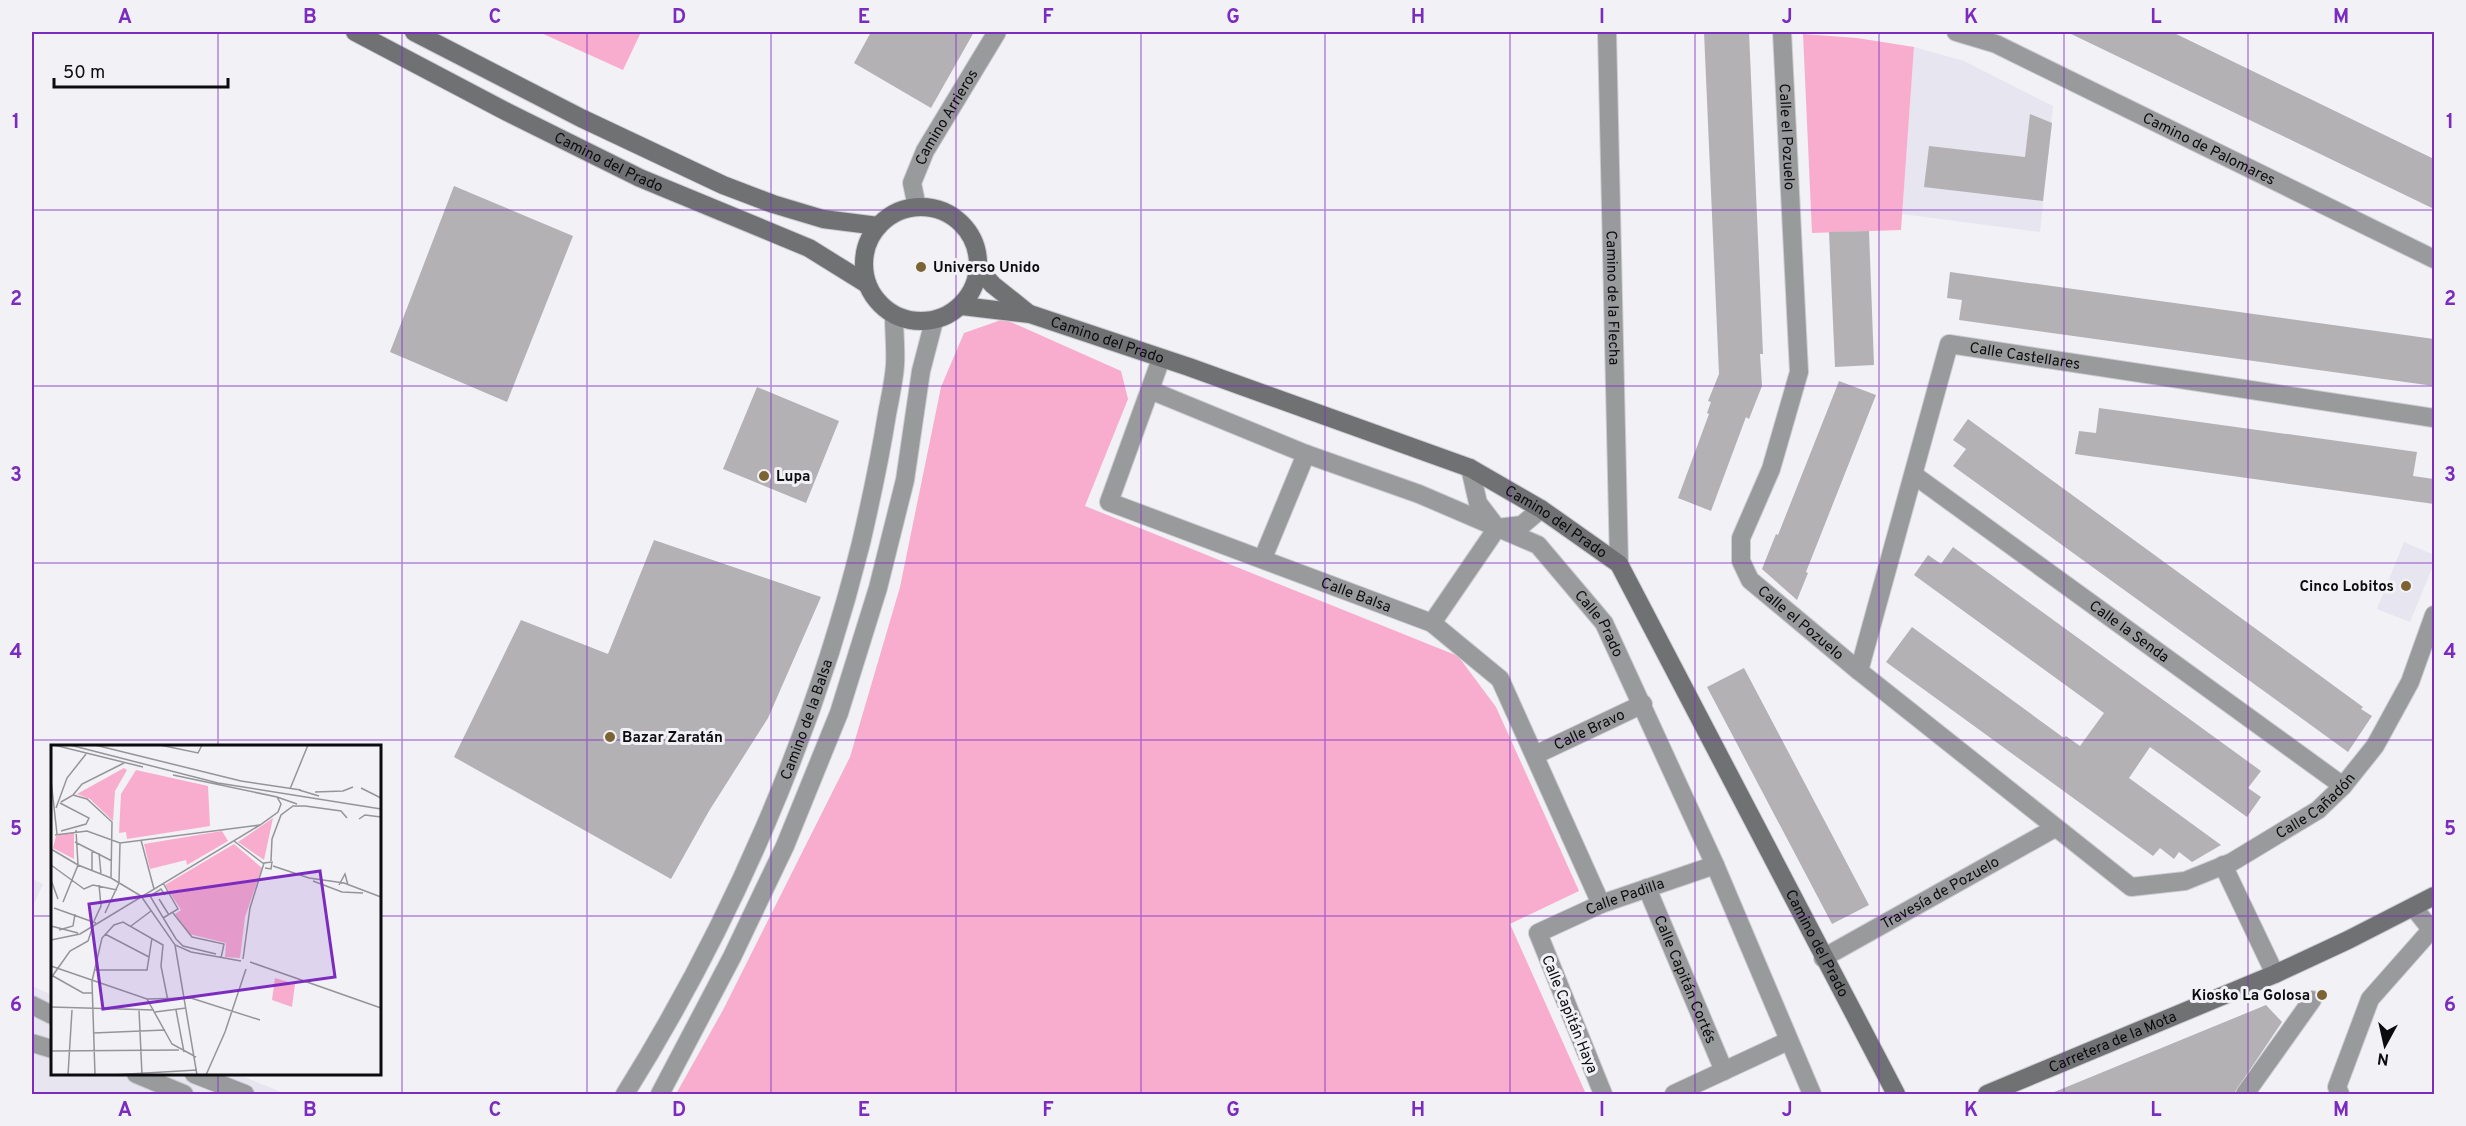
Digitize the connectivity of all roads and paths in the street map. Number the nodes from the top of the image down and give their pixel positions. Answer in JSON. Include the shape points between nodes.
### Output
{"nodes":[{"id":1,"x":355,"y":32,"type":"edge"},
{"id":2,"x":414,"y":32,"type":"edge"},
{"id":3,"x":997,"y":32,"type":"edge"},
{"id":4,"x":1607,"y":32,"type":"edge"},
{"id":5,"x":1782,"y":32,"type":"edge"},
{"id":6,"x":1956,"y":32,"type":"edge"},
{"id":7,"x":1993,"y":38,"type":"edge"},
{"id":8,"x":916,"y":207,"type":"junction"},
{"id":9,"x":878,"y":226,"type":"junction"},
{"id":10,"x":2434,"y":259,"type":"edge"},
{"id":11,"x":979,"y":270,"type":"junction"},
{"id":12,"x":867,"y":284,"type":"junction"},
{"id":13,"x":962,"y":306,"type":"junction"},
{"id":14,"x":1030,"y":314,"type":"junction"},
{"id":15,"x":894,"y":315,"type":"junction"},
{"id":16,"x":934,"y":321,"type":"junction"},
{"id":17,"x":1161,"y":359,"type":"junction"},
{"id":18,"x":1150,"y":390,"type":"junction"},
{"id":19,"x":2434,"y":418,"type":"edge"},
{"id":20,"x":1306,"y":454,"type":"junction"},
{"id":21,"x":1470,"y":468,"type":"junction"},
{"id":22,"x":1914,"y":475,"type":"junction"},
{"id":23,"x":1541,"y":509,"type":"junction"},
{"id":24,"x":1497,"y":528,"type":"junction"},
{"id":25,"x":1263,"y":558,"type":"junction"},
{"id":26,"x":1619,"y":564,"type":"junction"},
{"id":27,"x":2434,"y":615,"type":"edge"},
{"id":28,"x":1432,"y":622,"type":"junction"},
{"id":29,"x":1859,"y":671,"type":"junction"},
{"id":30,"x":1643,"y":704,"type":"junction"},
{"id":31,"x":1535,"y":755,"type":"junction"},
{"id":32,"x":2343,"y":786,"type":"junction"},
{"id":33,"x":2055,"y":828,"type":"junction"},
{"id":34,"x":1715,"y":865,"type":"junction"},
{"id":35,"x":2223,"y":865,"type":"junction"},
{"id":36,"x":1647,"y":888,"type":"junction"},
{"id":37,"x":2434,"y":896,"type":"edge"},
{"id":38,"x":1601,"y":904,"type":"junction"},
{"id":39,"x":2414,"y":908,"type":"junction"},
{"id":40,"x":2433,"y":932,"type":"edge"},
{"id":41,"x":1538,"y":933,"type":"joint"},
{"id":42,"x":1823,"y":958,"type":"junction"},
{"id":43,"x":2275,"y":974,"type":"junction"},
{"id":44,"x":2312,"y":1000,"type":"dead end"},
{"id":45,"x":32,"y":1005,"type":"edge"},
{"id":46,"x":51,"y":1014,"type":"edge"},
{"id":47,"x":1788,"y":1041,"type":"junction"},
{"id":48,"x":32,"y":1043,"type":"edge"},
{"id":49,"x":51,"y":1049,"type":"edge"},
{"id":50,"x":1724,"y":1071,"type":"junction"},
{"id":51,"x":138,"y":1075,"type":"edge"},
{"id":52,"x":196,"y":1075,"type":"edge"},
{"id":53,"x":184,"y":1095,"type":"edge"},
{"id":54,"x":245,"y":1095,"type":"edge"},
{"id":55,"x":625,"y":1095,"type":"edge"},
{"id":56,"x":660,"y":1095,"type":"edge"},
{"id":57,"x":1603,"y":1095,"type":"edge"},
{"id":58,"x":1674,"y":1095,"type":"edge"},
{"id":59,"x":1812,"y":1095,"type":"edge"},
{"id":60,"x":1896,"y":1095,"type":"edge"},
{"id":61,"x":1987,"y":1095,"type":"edge"},
{"id":62,"x":2245,"y":1095,"type":"edge"},
{"id":63,"x":2340,"y":1095,"type":"edge"}],
"edges":[{"from":1,"to":12,"type":"main road","name":"Camino del Prado","via":[[640,178],[809,248]]},
{"from":2,"to":9,"type":"main road","name":"Camino del Prado","via":[[674,164],[773,204],[822,219]]},
{"from":3,"to":8,"type":"street","name":"Camino Arrieros","via":[[925,151],[912,183]]},
{"from":4,"to":26,"type":"street","name":"Camino de la Flecha"},
{"from":5,"to":29,"type":"street","name":"Calle el Pozuelo","via":[[1799,372],[1771,469],[1741,538],[1741,561],[1749,580]]},
{"from":6,"to":7,"type":"street","name":"Camino de Palomares"},
{"from":7,"to":10,"type":"street","name":"Camino de Palomares"},
{"from":8,"to":9,"type":"main road","via":[[891,215]]},
{"from":8,"to":11,"type":"main road","via":[[933,208],[963,224],[973,237]]},
{"from":9,"to":12,"type":"main road","via":[[865,254]]},
{"from":11,"to":13,"type":"main road"},
{"from":11,"to":14,"type":"main road","name":"Camino del Prado"},
{"from":12,"to":15,"type":"main road","via":[[873,296]]},
{"from":13,"to":14,"type":"main road","name":"Camino del Prado"},
{"from":13,"to":16,"type":"main road"},
{"from":14,"to":17,"type":"main road","name":"Camino del Prado"},
{"from":15,"to":16,"type":"main road","via":[[907,320]]},
{"from":15,"to":55,"type":"street","name":"Camino de la Balsa","via":[[895,367],[878,476],[850,585],[812,707],[763,831],[719,924]]},
{"from":16,"to":56,"type":"street","name":"Camino de la Balsa","via":[[921,371],[902,490],[878,588],[839,713],[785,846]]},
{"from":17,"to":18,"type":"street","name":"Calle Balsa"},
{"from":17,"to":21,"type":"main road","name":"Camino del Prado"},
{"from":18,"to":20,"type":"street","name":"Calle Prado"},
{"from":18,"to":25,"type":"street","name":"Calle Balsa","via":[[1109,502]]},
{"from":19,"to":22,"type":"street","name":"Calle Castellares","via":[[1949,344]]},
{"from":20,"to":24,"type":"street","name":"Calle Prado","via":[[1419,494]]},
{"from":20,"to":25,"type":"street"},
{"from":21,"to":23,"type":"main road","name":"Camino del Prado"},
{"from":21,"to":24,"type":"street","via":[[1478,503]]},
{"from":22,"to":29,"type":"street","name":"Calle Castellares"},
{"from":22,"to":32,"type":"street","name":"Calle la Senda"},
{"from":23,"to":24,"type":"street","via":[[1522,525]]},
{"from":23,"to":26,"type":"main road","name":"Camino del Prado"},
{"from":24,"to":28,"type":"street"},
{"from":24,"to":30,"type":"street","name":"Calle Prado","via":[[1538,545],[1604,622]]},
{"from":25,"to":28,"type":"street","name":"Calle Balsa"},
{"from":26,"to":42,"type":"main road","name":"Camino del Prado"},
{"from":27,"to":32,"type":"street","name":"Calle Cañadón","via":[[2405,691],[2375,746]]},
{"from":28,"to":31,"type":"street","name":"Calle Balsa","via":[[1500,679]]},
{"from":29,"to":33,"type":"street","name":"Calle el Pozuelo"},
{"from":30,"to":31,"type":"street","name":"Calle Bravo"},
{"from":30,"to":34,"type":"street","name":"Calle Prado"},
{"from":31,"to":38,"type":"street","name":"Calle Balsa"},
{"from":32,"to":35,"type":"street","name":"Calle Cañadón","via":[[2318,810]]},
{"from":33,"to":35,"type":"street","name":"Calle el Pozuelo","via":[[2131,887],[2185,881]]},
{"from":33,"to":42,"type":"street","name":"Travesía de Pozuelo"},
{"from":34,"to":36,"type":"street","name":"Calle Padilla"},
{"from":34,"to":47,"type":"street","name":"Calle Prado"},
{"from":35,"to":43,"type":"street"},
{"from":36,"to":38,"type":"street","name":"Calle Padilla"},
{"from":36,"to":50,"type":"street","name":"Calle Capitán Cortés"},
{"from":37,"to":39,"type":"main road","name":"Carretera de la Mota"},
{"from":38,"to":41,"type":"street","name":"Calle Padilla"},
{"from":39,"to":40,"type":"street"},
{"from":39,"to":43,"type":"main road","name":"Carretera de la Mota"},
{"from":40,"to":63,"type":"street","via":[[2370,999],[2337,1087]]},
{"from":41,"to":57,"type":"street","name":"Calle Capitán Haya"},
{"from":42,"to":60,"type":"main road","name":"Camino del Prado"},
{"from":43,"to":61,"type":"main road","name":"Carretera de la Mota"},
{"from":44,"to":62,"type":"street"},
{"from":45,"to":46,"type":"street"},
{"from":47,"to":50,"type":"street"},
{"from":47,"to":59,"type":"street","name":"Calle Prado"},
{"from":48,"to":49,"type":"street"},
{"from":50,"to":58,"type":"street"},
{"from":51,"to":53,"type":"street"},
{"from":52,"to":54,"type":"street"}]}
